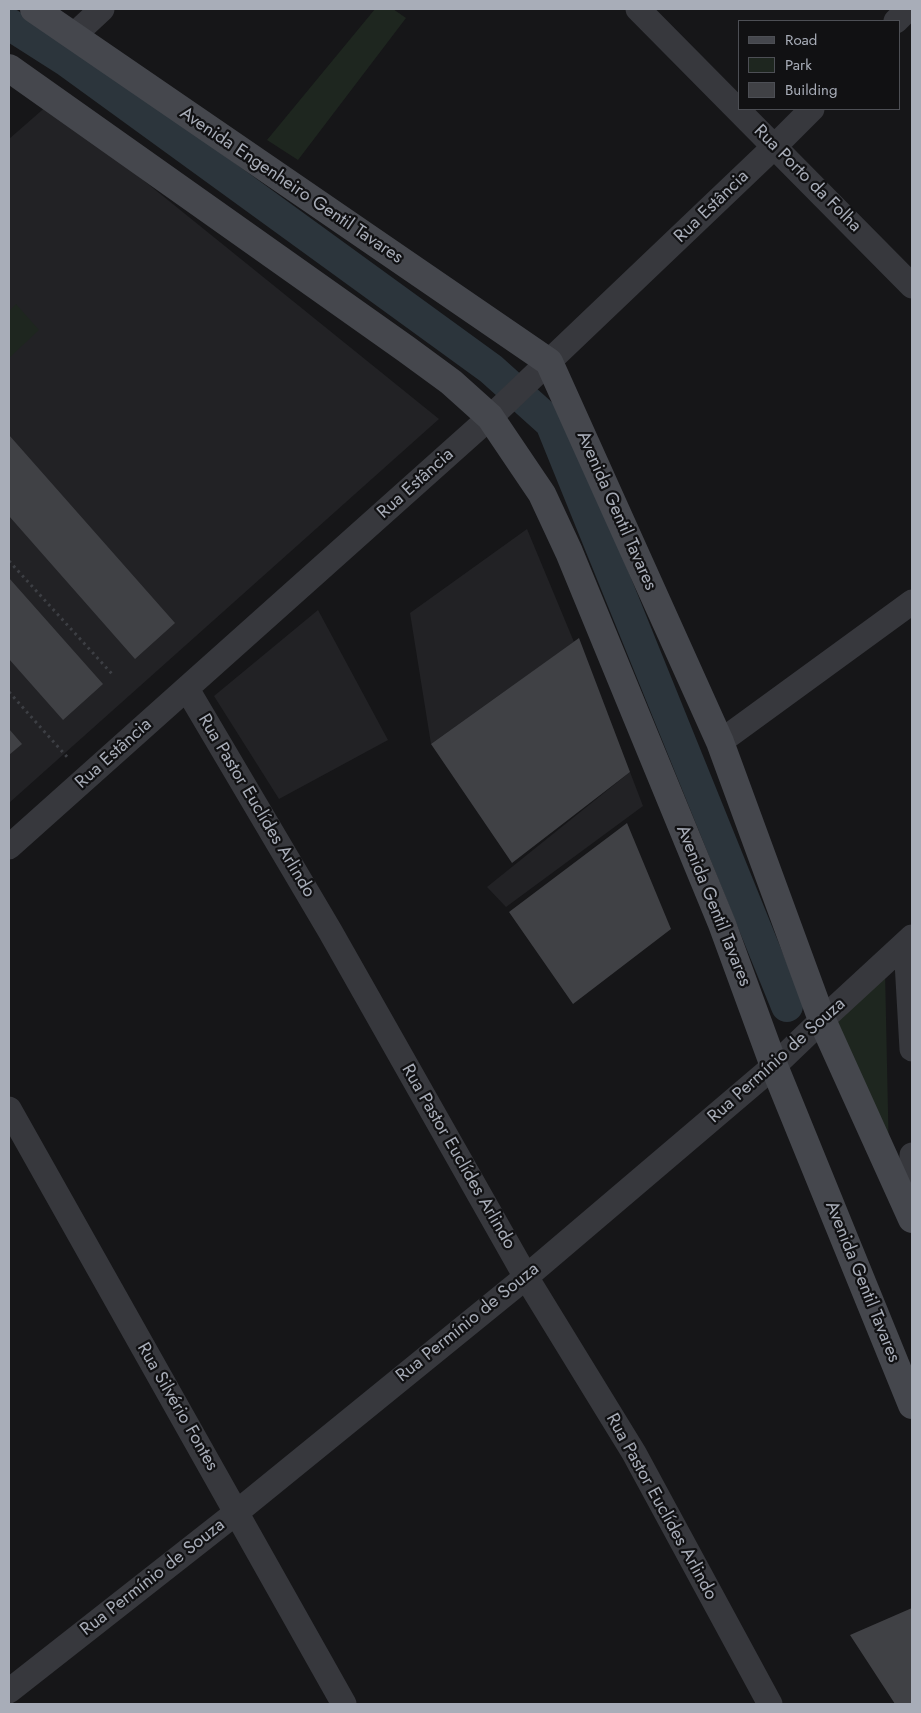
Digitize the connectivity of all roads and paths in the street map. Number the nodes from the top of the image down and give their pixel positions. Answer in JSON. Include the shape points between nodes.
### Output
{"nodes":[{"id":1,"x":34,"y":9,"type":"edge"},
{"id":2,"x":102,"y":9,"type":"edge"},
{"id":3,"x":638,"y":9,"type":"edge"},
{"id":4,"x":908,"y":9,"type":"edge"},
{"id":5,"x":897,"y":20,"type":"edge"},
{"id":6,"x":73,"y":36,"type":"junction"},
{"id":7,"x":11,"y":73,"type":"edge"},
{"id":8,"x":738,"y":109,"type":"edge"},
{"id":9,"x":739,"y":110,"type":"edge"},
{"id":10,"x":811,"y":110,"type":"edge"},
{"id":11,"x":775,"y":146,"type":"junction"},
{"id":12,"x":912,"y":286,"type":"edge"},
{"id":13,"x":545,"y":366,"type":"junction"},
{"id":14,"x":494,"y":414,"type":"junction"},
{"id":15,"x":9,"y":561,"type":"edge"},
{"id":16,"x":912,"y":602,"type":"edge"},
{"id":17,"x":113,"y":675,"type":"dead end"},
{"id":18,"x":187,"y":689,"type":"junction"},
{"id":19,"x":9,"y":692,"type":"edge"},
{"id":20,"x":720,"y":742,"type":"junction"},
{"id":21,"x":87,"y":778,"type":"junction"},
{"id":22,"x":9,"y":847,"type":"edge"},
{"id":23,"x":909,"y":941,"type":"edge"},
{"id":24,"x":818,"y":1023,"type":"junction"},
{"id":25,"x":912,"y":1049,"type":"edge"},
{"id":26,"x":778,"y":1063,"type":"junction"},
{"id":27,"x":9,"y":1110,"type":"edge"},
{"id":28,"x":912,"y":1155,"type":"edge"},
{"id":29,"x":912,"y":1217,"type":"edge"},
{"id":30,"x":526,"y":1277,"type":"junction"},
{"id":31,"x":912,"y":1405,"type":"edge"},
{"id":32,"x":237,"y":1512,"type":"junction"},
{"id":33,"x":9,"y":1691,"type":"edge"},
{"id":34,"x":344,"y":1704,"type":"edge"},
{"id":35,"x":770,"y":1704,"type":"edge"}],
"edges":[{"from":1,"to":6,"type":"main road","name":"Avenida Engenheiro Gentil Tavares"},
{"from":2,"to":6,"type":"street"},
{"from":3,"to":8,"type":"street","name":"Rua Porto da Folha"},
{"from":4,"to":5,"type":"street"},
{"from":6,"to":13,"type":"main road","name":"Avenida Engenheiro Gentil Tavares"},
{"from":7,"to":14,"type":"main road"},
{"from":9,"to":11,"type":"street","name":"Rua Porto da Folha"},
{"from":10,"to":11,"type":"street","name":"Rua Estância"},
{"from":11,"to":12,"type":"street","name":"Rua Porto da Folha"},
{"from":11,"to":13,"type":"street","name":"Rua Estância"},
{"from":13,"to":14,"type":"street","name":"Rua Estância"},
{"from":13,"to":20,"type":"main road","name":"Avenida Gentil Tavares"},
{"from":14,"to":18,"type":"street","name":"Rua Estância"},
{"from":14,"to":26,"type":"main road","name":"Avenida Gentil Tavares","via":[[542,494],[569,552]]},
{"from":15,"to":17,"type":"path"},
{"from":16,"to":20,"type":"street"},
{"from":18,"to":21,"type":"street","name":"Rua Estância"},
{"from":18,"to":30,"type":"street","name":"Rua Pastor Euclídes Arlindo","via":[[330,931]]},
{"from":19,"to":21,"type":"path"},
{"from":20,"to":24,"type":"main road","name":"Avenida Gentil Tavares"},
{"from":21,"to":22,"type":"street","name":"Rua Estância"},
{"from":23,"to":24,"type":"street","name":"Rua Permínio de Souza"},
{"from":23,"to":25,"type":"street"},
{"from":24,"to":26,"type":"street","name":"Rua Permínio de Souza"},
{"from":24,"to":29,"type":"main road","name":"Avenida Gentil Tavares"},
{"from":26,"to":30,"type":"street","name":"Rua Permínio de Souza"},
{"from":26,"to":31,"type":"main road","name":"Avenida Gentil Tavares"},
{"from":27,"to":32,"type":"street","name":"Rua Silvério Fontes"},
{"from":28,"to":29,"type":"street","name":"Avenida Gentil Tavares"},
{"from":30,"to":32,"type":"street","name":"Rua Permínio de Souza"},
{"from":30,"to":35,"type":"street","name":"Rua Pastor Euclídes Arlindo","via":[[634,1453]]},
{"from":32,"to":33,"type":"street","name":"Rua Permínio de Souza"},
{"from":32,"to":34,"type":"street","name":"Rua Silvério Fontes"}]}
